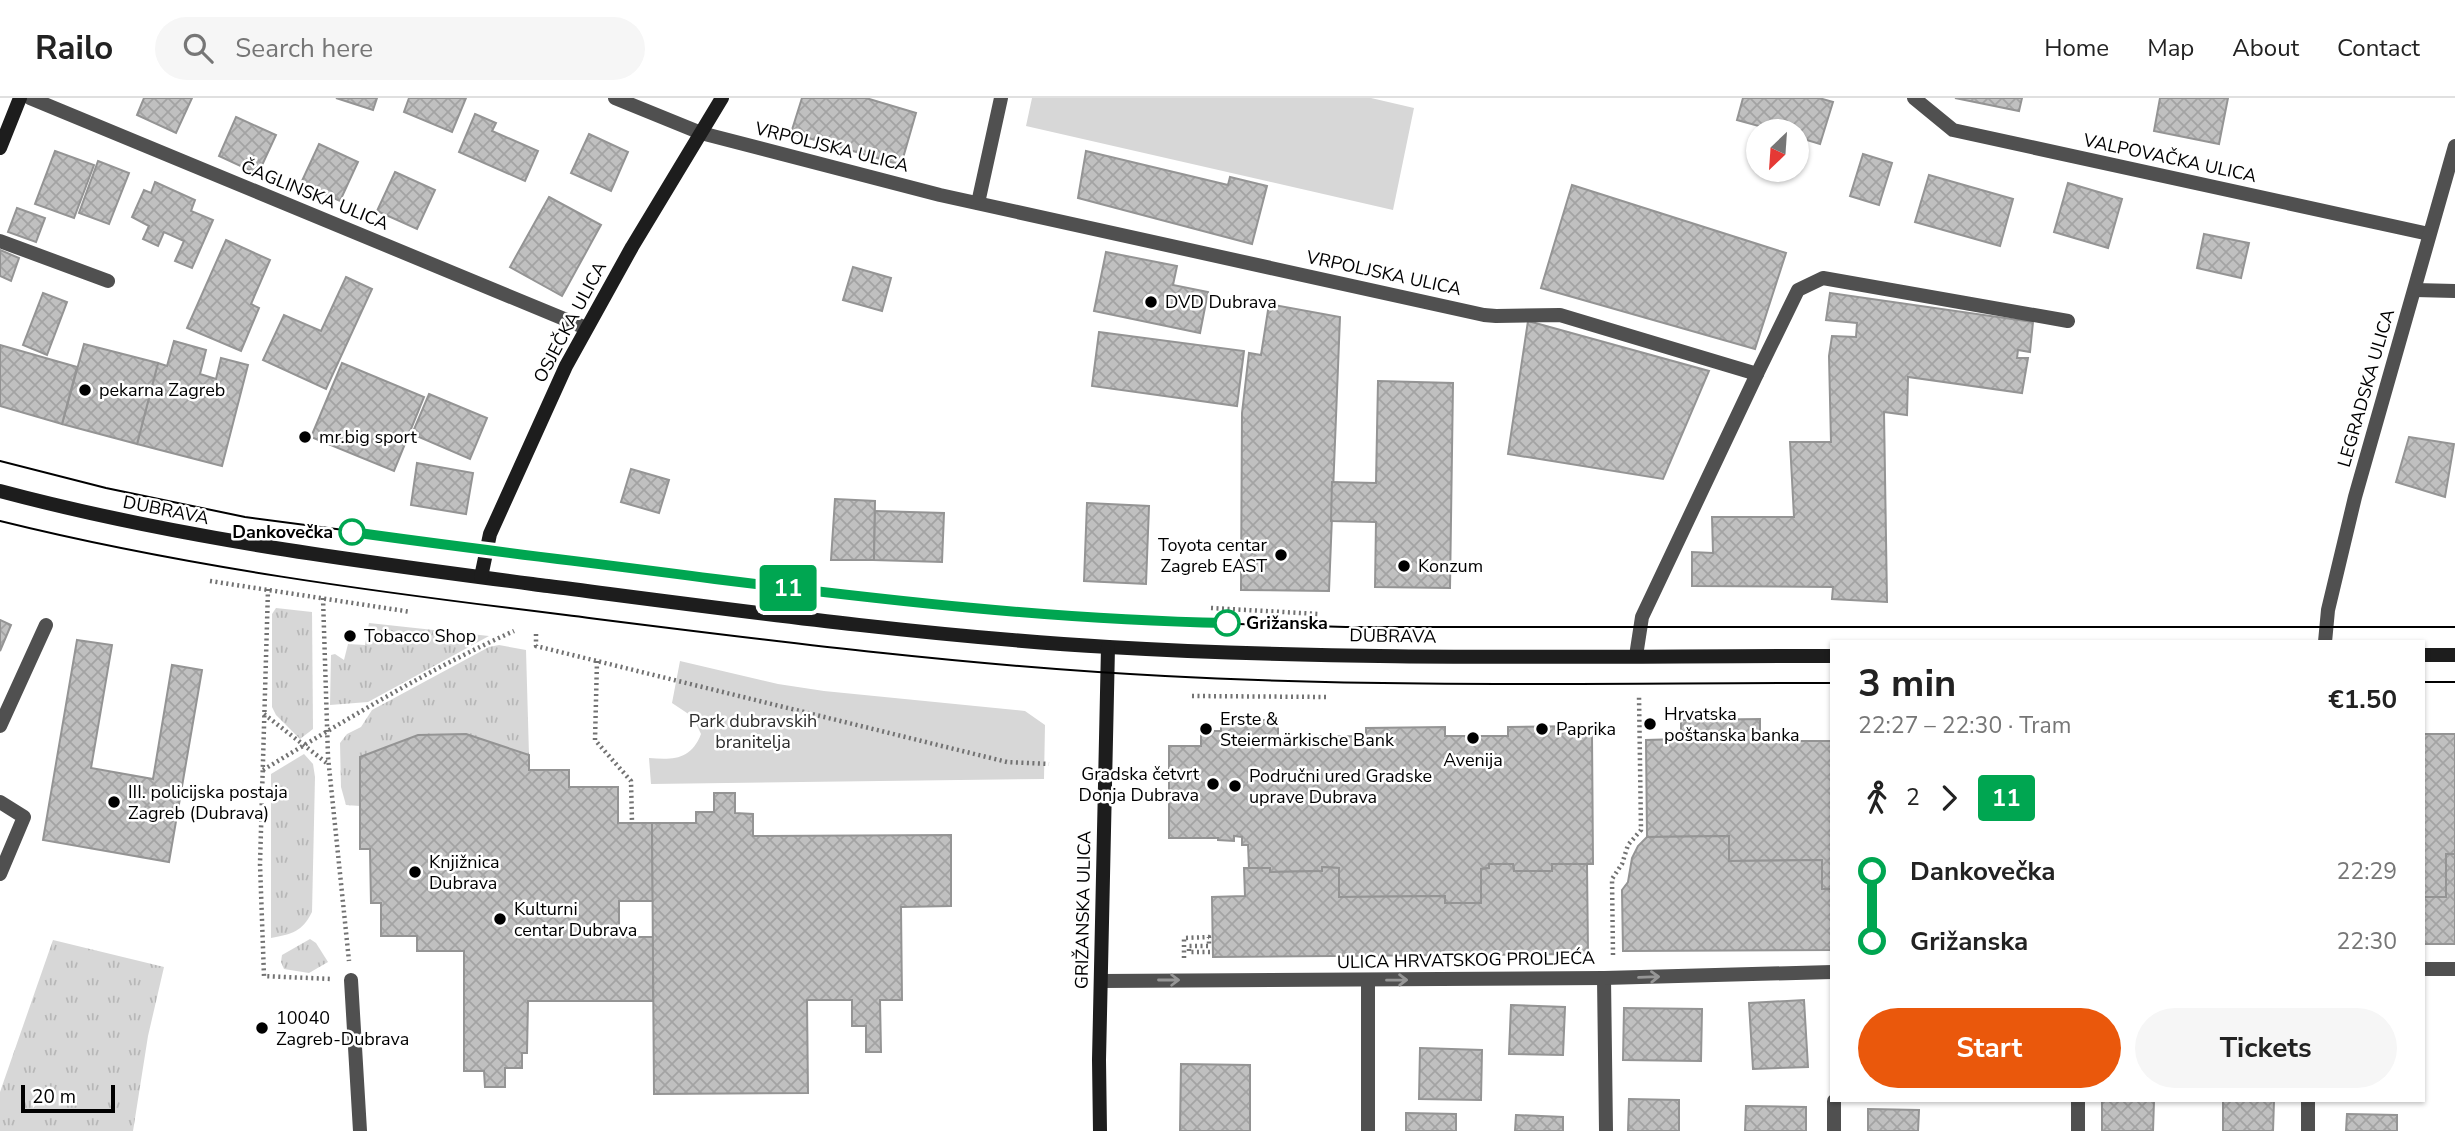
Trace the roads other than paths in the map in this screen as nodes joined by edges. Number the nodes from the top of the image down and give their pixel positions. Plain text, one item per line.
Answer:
1 (20, 98) edge
2 (30, 98) edge
3 (615, 98) edge
4 (722, 98) edge
5 (1001, 98) edge
6 (1913, 98) edge
7 (701, 133) junction
8 (2455, 146) edge
9 (0, 148) edge
10 (978, 203) junction
11 (2430, 234) junction
12 (0, 241) edge
13 (108, 281) dead end
14 (2414, 290) junction
15 (2455, 291) edge
16 (2068, 320) dead end
17 (586, 328) junction
18 (1757, 374) junction
19 (0, 491) edge
20 (481, 577) junction
21 (46, 625) dead end
22 (2325, 640) edge
23 (1108, 647) junction
24 (2455, 654) edge
25 (2425, 655) edge
26 (1636, 656) junction
27 (1830, 656) edge
28 (0, 726) edge
29 (0, 802) edge
30 (0, 874) edge
31 (2425, 969) edge
32 (2455, 969) edge
33 (1830, 972) edge
34 (1604, 978) junction
35 (351, 980) road end
36 (1368, 980) junction
37 (1101, 981) junction
38 (1834, 1102) edge
39 (2078, 1102) edge
40 (2308, 1102) edge
41 (360, 1131) edge
42 (1100, 1131) edge
43 (1367, 1131) edge
44 (1606, 1131) edge
45 (1834, 1131) edge
46 (2078, 1131) edge
47 (2308, 1131) edge

1 - 9 main road
2 - 17 street, ČAGLINSKA ULICA
3 - 7 street, VRPOLJSKA ULICA
4 - 7 main road, OSJEČKA ULICA
5 - 10 street
6 - 11 street, VALPOVAČKA ULICA
7 - 10 street, VRPOLJSKA ULICA
7 - 17 main road, OSJEČKA ULICA
8 - 11 street, LEGRADSKA ULICA
10 - 18 street, VRPOLJSKA ULICA
11 - 14 street, LEGRADSKA ULICA
12 - 13 street
14 - 15 street
14 - 22 street, LEGRADSKA ULICA
16 - 18 street
17 - 20 main road, OSJEČKA ULICA
18 - 26 street
19 - 20 main road, DUBRAVA
20 - 23 main road, DUBRAVA
21 - 28 street
23 - 26 main road, DUBRAVA
23 - 37 main road, GRIŽANSKA ULICA
24 - 25 main road
26 - 27 main road, DUBRAVA
29 - 30 street
31 - 32 street
34 -> 33 street, ULICA HRVATSKOG PROLJEĆA
36 -> 34 street, ULICA HRVATSKOG PROLJEĆA
34 - 44 street
35 - 41 street
37 -> 36 street, ULICA HRVATSKOG PROLJEĆA
36 - 43 street
37 - 42 main road, GRIŽANSKA ULICA
38 - 45 street
39 - 46 street
40 - 47 street

